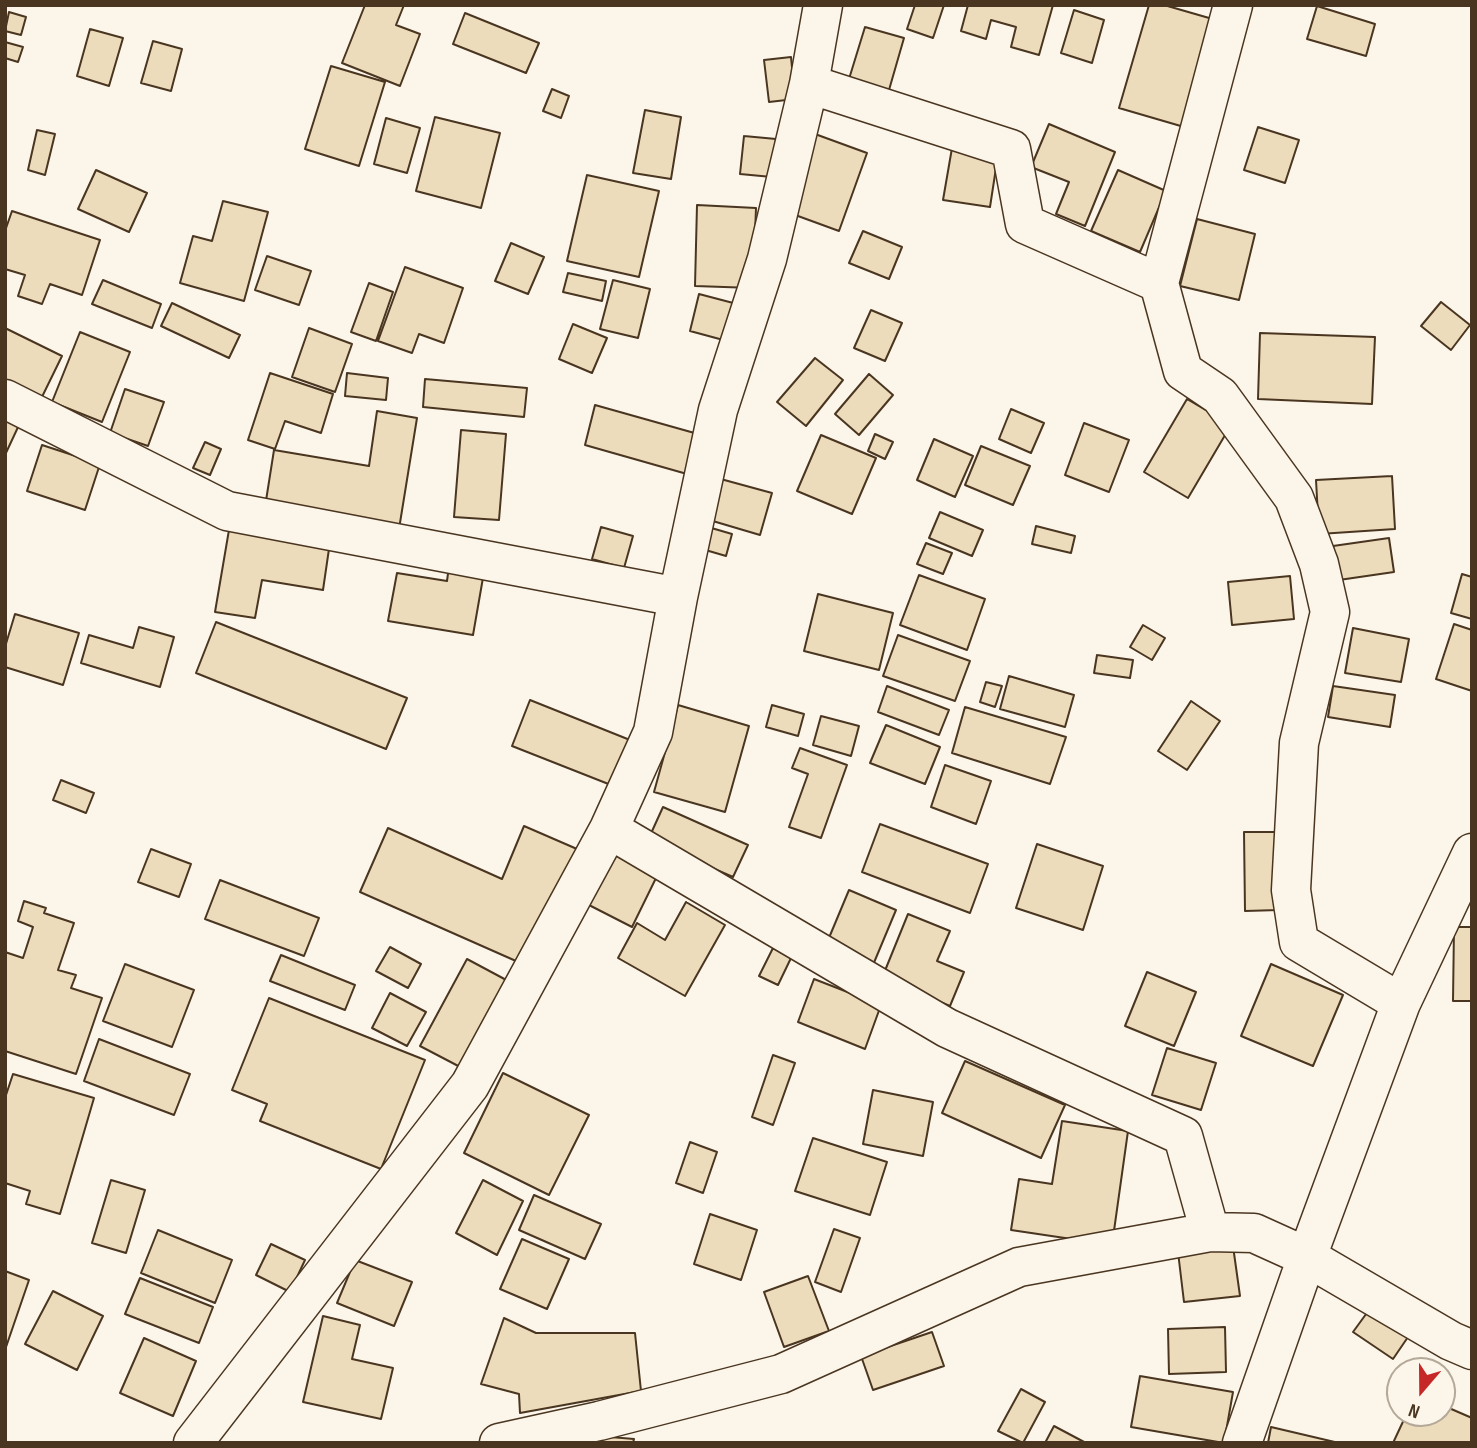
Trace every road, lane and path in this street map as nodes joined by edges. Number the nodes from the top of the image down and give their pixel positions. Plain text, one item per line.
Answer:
1 (823, 5) edge
2 (1233, 5) edge
3 (808, 84) junction
4 (1159, 283) junction
5 (5, 399) edge
6 (678, 597) junction
7 (609, 829) junction
8 (1472, 853) edge
9 (1464, 888) edge
10 (1401, 1003) junction
11 (1210, 1233) junction
12 (1307, 1257) junction
13 (1472, 1350) edge
14 (193, 1443) edge
15 (499, 1443) edge
16 (1242, 1443) edge

1 - 3 street
2 - 4 street
3 - 4 street
3 - 6 street
4 - 10 street
5 - 6 street
6 - 7 street
7 - 11 street
7 - 14 street
8 - 9 street
9 - 10 street
10 - 12 street
11 - 12 street
11 - 15 street
12 - 13 street
12 - 16 street

